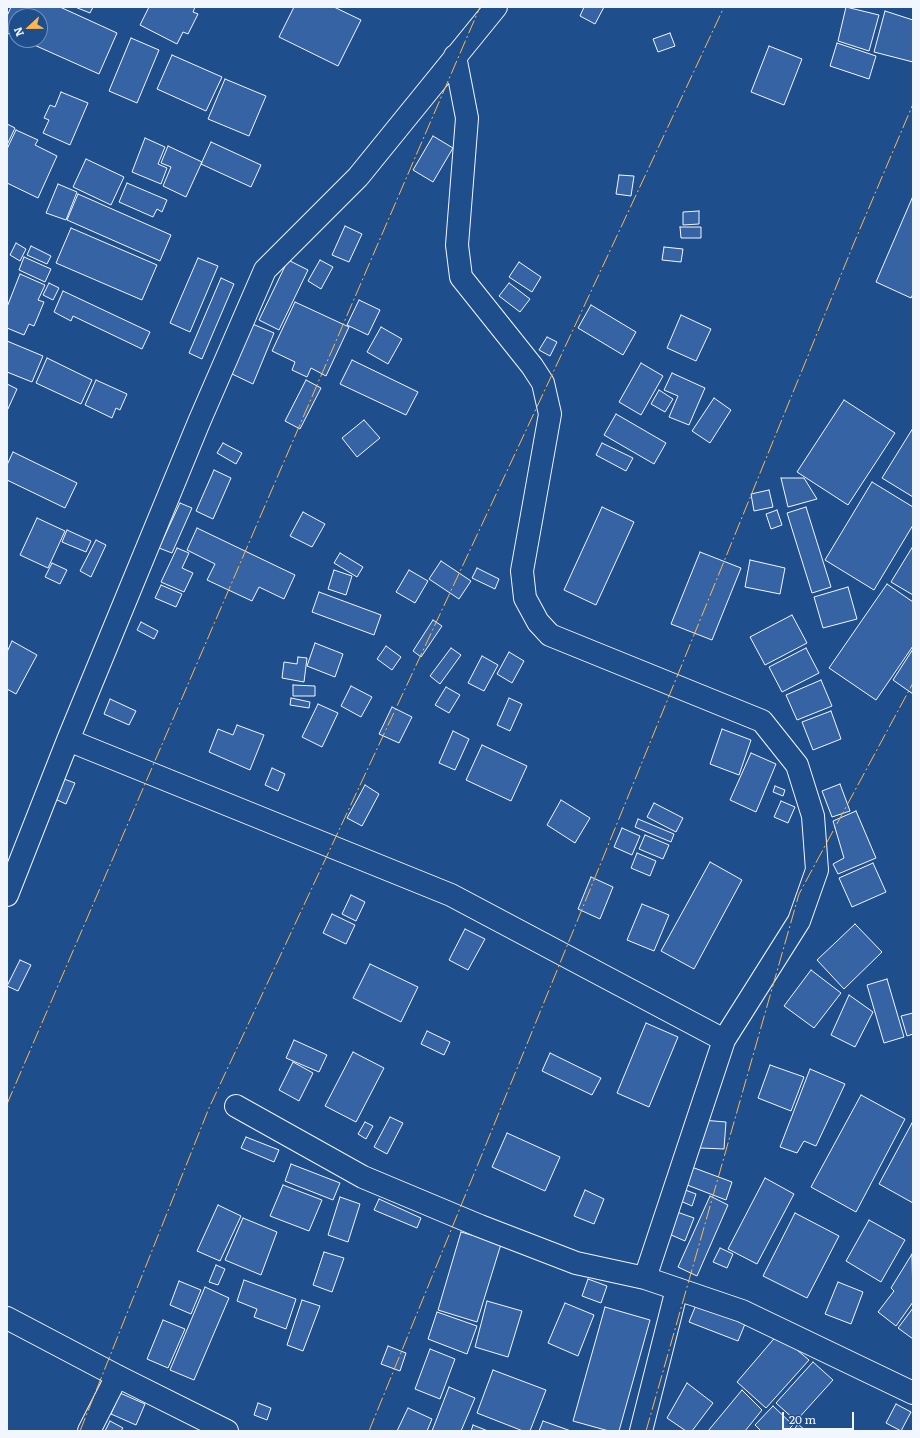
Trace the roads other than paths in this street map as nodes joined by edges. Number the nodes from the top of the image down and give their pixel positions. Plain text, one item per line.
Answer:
1 (496, 7) edge
2 (455, 56) junction
3 (68, 740) junction
4 (7, 895) edge
5 (724, 1040) junction
6 (236, 1106) dead end
7 (645, 1278) junction
8 (677, 1289) junction
9 (7, 1318) edge
10 (117, 1376) junction
11 (913, 1393) edge
12 (89, 1431) edge
13 (227, 1431) edge
14 (641, 1431) edge

1 - 2 street
2 - 3 street
2 - 5 street
3 - 4 street
3 - 5 street
5 - 7 street
6 - 7 street
7 - 8 street
8 - 11 street
8 - 14 street
9 - 10 street
10 - 12 street
10 - 13 street

